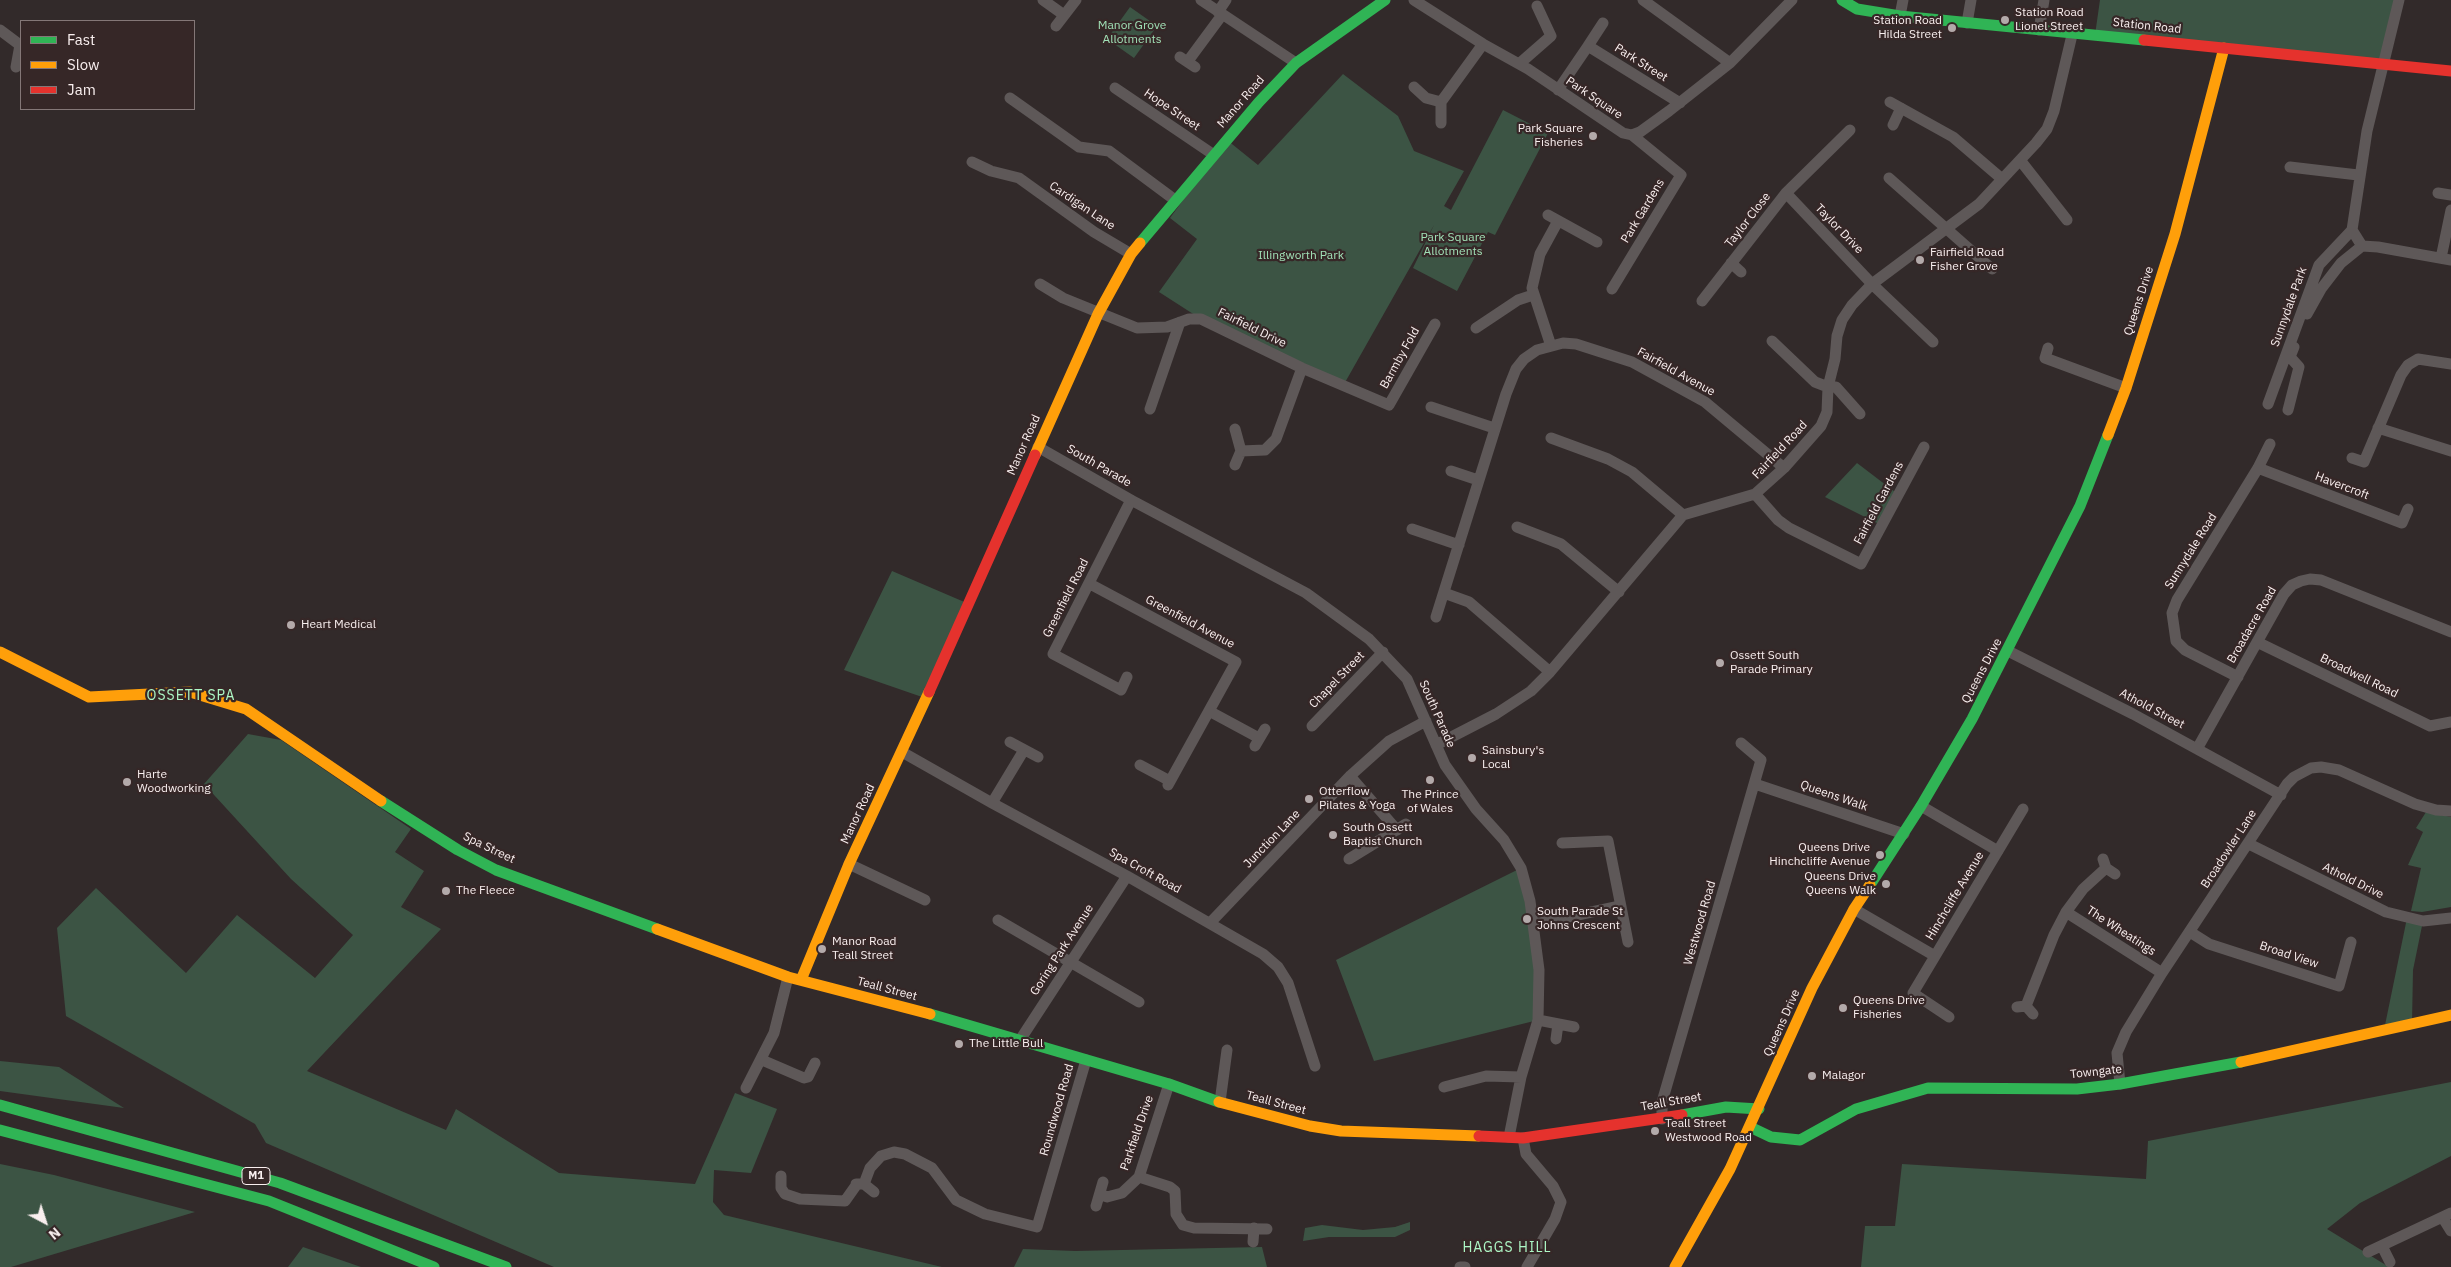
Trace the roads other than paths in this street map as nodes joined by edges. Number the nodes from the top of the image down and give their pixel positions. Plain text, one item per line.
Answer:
1 (1042, 0) edge
2 (1076, 0) edge
3 (1201, 0) edge
4 (1226, 0) edge
5 (1385, 0) edge
6 (1414, 0) edge
7 (1643, 0) edge
8 (1792, 0) edge
9 (1842, 0) edge
10 (1903, 0) edge
11 (1971, 0) edge
12 (2044, 0) edge
13 (2398, 0) edge
14 (1537, 6) dead end
15 (1220, 14) junction
16 (1064, 15) junction
17 (1900, 16) junction
18 (1967, 22) junction
19 (1603, 23) dead end
20 (1056, 26) dead end
21 (0, 30) edge
22 (2040, 30) junction
23 (2072, 34) junction
24 (1483, 44) junction
25 (1588, 46) junction
26 (2224, 48) junction
27 (1188, 62) dead end
28 (1296, 63) junction
29 (1730, 63) junction
30 (2382, 63) junction
31 (1518, 64) junction
32 (16, 67) dead end
33 (2451, 71) edge
34 (1414, 87) dead end
35 (1115, 88) dead end
36 (1558, 90) junction
37 (1010, 98) dead end
38 (1441, 102) junction
39 (1890, 102) dead end
40 (1680, 103) junction
41 (1901, 108) junction
42 (1441, 122) dead end
43 (1893, 125) dead end
44 (1850, 130) dead end
45 (1632, 136) junction
46 (1214, 156) junction
47 (2020, 160) junction
48 (972, 162) dead end
49 (2290, 167) dead end
50 (2358, 175) junction
51 (1889, 178) dead end
52 (2002, 179) junction
53 (1786, 193) junction
54 (2438, 193) dead end
55 (2451, 195) edge
56 (1175, 200) junction
57 (2451, 210) edge
58 (2067, 220) dead end
59 (1948, 227) junction
60 (2352, 230) junction
61 (1597, 242) dead end
62 (2362, 246) junction
63 (1131, 254) junction
64 (2446, 259) edge
65 (1731, 263) junction
66 (1992, 269) dead end
67 (1741, 272) dead end
68 (1040, 284) dead end
69 (1872, 284) junction
70 (1612, 289) dead end
71 (1533, 295) junction
72 (1702, 300) dead end
73 (1098, 314) junction
74 (1180, 322) junction
75 (1435, 324) dead end
76 (1476, 328) dead end
77 (1772, 340) dead end
78 (1933, 342) dead end
79 (1551, 346) junction
80 (2048, 348) dead end
81 (2451, 364) edge
82 (1302, 368) junction
83 (1828, 387) junction
84 (2126, 388) junction
85 (2268, 404) dead end
86 (1389, 405) joint
87 (1431, 407) dead end
88 (2288, 410) dead end
89 (1860, 414) dead end
90 (1158, 419) dead end
91 (1494, 428) junction
92 (2378, 428) junction
93 (1235, 429) dead end
94 (1551, 438) dead end
95 (2270, 444) dead end
96 (1038, 447) junction
97 (1924, 447) dead end
98 (1241, 451) junction
99 (2451, 451) edge
100 (2352, 458) dead end
101 (1235, 465) dead end
102 (1784, 468) junction
103 (2258, 468) junction
104 (1451, 471) dead end
105 (1478, 480) junction
106 (1755, 494) junction
107 (1131, 500) junction
108 (2408, 509) dead end
109 (1682, 515) junction
110 (1517, 526) dead end
111 (1412, 529) dead end
112 (1459, 545) junction
113 (1090, 584) junction
114 (1619, 592) junction
115 (1444, 593) junction
116 (1436, 617) dead end
117 (2451, 632) edge
118 (2257, 642) junction
119 (2008, 651) junction
120 (0, 652) edge
121 (1383, 652) junction
122 (1550, 672) junction
123 (2238, 677) junction
124 (1127, 678) dead end
125 (1209, 711) junction
126 (1426, 721) junction
127 (2451, 722) edge
128 (1312, 726) dead end
129 (1260, 738) dead end
130 (1010, 742) dead end
131 (1741, 743) dead end
132 (1436, 745) junction
133 (2197, 749) junction
134 (1024, 750) junction
135 (902, 752) junction
136 (1038, 757) dead end
137 (1140, 765) dead end
138 (1350, 776) junction
139 (1755, 784) junction
140 (2281, 795) junction
141 (992, 803) junction
142 (1922, 806) junction
143 (2023, 809) dead end
144 (2451, 811) edge
145 (1904, 834) junction
146 (1562, 843) dead end
147 (2249, 844) junction
148 (1998, 850) junction
149 (1349, 859) dead end
150 (849, 864) junction
151 (2108, 867) dead end
152 (1127, 876) junction
153 (925, 900) dead end
154 (1620, 906) junction
155 (1854, 909) junction
156 (2066, 912) junction
157 (2451, 918) edge
158 (998, 920) dead end
159 (1210, 923) junction
160 (1535, 924) junction
161 (2190, 932) junction
162 (1628, 942) dead end
163 (2351, 942) dead end
164 (1935, 956) junction
165 (1071, 962) junction
166 (2162, 973) junction
167 (788, 977) junction
168 (801, 980) junction
169 (1139, 1002) dead end
170 (2025, 1009) dead end
171 (2451, 1015) edge
172 (1949, 1017) dead end
173 (1538, 1020) junction
174 (1558, 1024) junction
175 (1574, 1027) dead end
176 (1556, 1039) dead end
177 (1020, 1040) junction
178 (1230, 1057) dead end
179 (762, 1060) junction
180 (1086, 1060) junction
181 (815, 1063) dead end
182 (1315, 1066) dead end
183 (1521, 1077) junction
184 (1169, 1084) junction
185 (2120, 1084) junction
186 (1444, 1086) dead end
187 (746, 1088) dead end
188 (1220, 1102) junction
189 (0, 1105) edge
190 (1759, 1109) junction
191 (1662, 1118) junction
192 (1750, 1127) junction
193 (0, 1130) edge
194 (1509, 1137) junction
195 (1523, 1138) junction
196 (781, 1176) dead end
197 (1140, 1177) junction
198 (1104, 1182) dead end
199 (857, 1183) junction
200 (874, 1192) dead end
201 (1100, 1194) junction
202 (1096, 1206) dead end
203 (2447, 1216) edge
204 (1254, 1228) junction
205 (1267, 1228) dead end
206 (2451, 1231) edge
207 (1253, 1242) dead end
208 (2382, 1246) junction
209 (2368, 1252) dead end
210 (2390, 1262) dead end
211 (434, 1267) edge
212 (506, 1267) edge
213 (1460, 1267) edge
214 (1465, 1267) edge
215 (1527, 1267) edge
216 (1675, 1267) edge

1 - 16 street
2 - 16 street
3 - 15 street
4 - 15 street
5 - 28 main road, Manor Road
6 - 24 street, Park Square
7 - 29 street
8 - 29 street
9 - 17 main road, Station Road
10 - 17 street
11 - 18 street
12 - 22 street
13 - 30 street
14 - 31 street
15 - 27 street
15 - 28 street
16 - 20 street
17 - 18 main road, Station Road
18 - 22 main road, Station Road
19 - 25 street
21 - 32 street
22 - 23 main road, Station Road
23 - 26 main road, Station Road
23 - 47 street, Fairfield Road
24 - 31 street, Park Square
24 - 38 street
25 - 36 street
25 - 40 street, Park Street
26 - 30 main road, Station Road
26 - 84 main road, Queens Drive
28 - 46 main road, Manor Road
29 - 40 street
30 - 33 main road, Station Road
30 - 50 street
31 - 36 street, Park Square
34 - 38 street
35 - 46 street, Hope Street
36 - 45 street, Park Square
37 - 56 street
38 - 42 street
39 - 41 street
40 - 45 street
41 - 43 street
41 - 52 street
44 - 53 street, Taylor Close
45 - 70 street, Park Gardens
46 - 56 main road, Manor Road
47 - 52 street, Fairfield Road
47 - 58 street
48 - 63 street, Cardigan Lane
49 - 50 street
50 - 60 street
51 - 59 street
52 - 59 street, Fairfield Road
53 - 65 street, Taylor Close
53 - 69 street, Taylor Drive
54 - 55 street
56 - 63 main road, Manor Road
57 - 64 street
59 - 66 street
59 - 69 street, Fairfield Road
60 - 62 street
60 - 85 street, Sunnydale Park
61 - 71 street
62 - 64 street
62 - 88 street, Sunnydale Park
63 - 73 main road, Manor Road
65 - 67 street, Taylor Close
65 - 72 street, Taylor Close
68 - 73 street, Fairfield Drive
69 - 78 street, Taylor Drive
69 - 83 street, Fairfield Road
71 - 76 street
71 - 79 street
73 - 74 street, Fairfield Drive
73 - 96 main road, Manor Road
74 - 82 street, Fairfield Drive
74 - 90 street
75 - 86 street, Barmby Fold
77 - 83 street
79 - 91 street, Fairfield Avenue
79 - 102 street, Fairfield Avenue
80 - 84 street
81 - 92 street
82 - 86 street, Fairfield Drive
82 - 98 street
83 - 89 street
83 - 102 street, Fairfield Road
84 - 119 main road, Queens Drive
87 - 91 street
91 - 105 street, Fairfield Avenue
92 - 99 street
92 - 100 street
93 - 98 street
94 - 109 street
95 - 103 street, Sunnydale Road
96 - 107 street, South Parade
96 - 135 main road, Manor Road
97 - 106 street, Fairfield Gardens
98 - 101 street
102 - 106 street, Fairfield Road
103 - 108 street, Havercroft
103 - 123 street, Sunnydale Road
104 - 105 street
105 - 112 street, Fairfield Avenue
106 - 109 street, Fairfield Road
107 - 113 street, Greenfield Road
107 - 121 street, South Parade
109 - 114 street
110 - 114 street
111 - 112 street
112 - 115 street
113 - 124 street, Greenfield Road
113 - 125 street, Greenfield Avenue
114 - 122 street
115 - 116 street
115 - 122 street
117 - 118 street, Broadacre Road
118 - 123 street, Broadacre Road
118 - 127 street, Broadwell Road
119 - 133 street, Athold Street
119 - 142 main road, Queens Drive
120 - 167 main road, Spa Street
121 - 126 street, South Parade
121 - 128 street, Chapel Street
122 - 132 street
123 - 133 street, Broadacre Road
125 - 129 street
125 - 137 street, Greenfield Avenue
126 - 132 street, South Parade
126 - 138 street, Junction Lane
130 - 134 street
131 - 139 street, Westwood Road
132 - 160 street, South Parade
133 - 140 street, Athold Street
134 - 136 street
134 - 141 street
135 - 141 street, Spa Croft Road
135 - 150 main road, Manor Road
138 - 149 street
138 - 159 street, Junction Lane
139 - 145 street, Queens Walk
139 - 191 street, Westwood Road
140 - 144 street, Broadowler Lane
140 - 147 street, Broadowler Lane
141 - 152 street, Spa Croft Road
142 - 145 main road, Queens Drive
142 - 148 street, Hinchcliffe Avenue
143 - 148 street, Hinchcliffe Avenue
145 - 155 main road, Queens Drive
146 - 154 street
147 - 157 street, Athold Drive
147 - 161 street, Broadowler Lane
148 - 164 street, Hinchcliffe Avenue
150 - 153 street
150 - 168 main road, Manor Road
151 - 156 street, The Wheatings
152 - 159 street, Spa Croft Road
152 - 165 street, Goring Park Avenue
154 - 160 street
154 - 162 street
155 - 164 street, Hinchcliffe Avenue
155 - 190 main road, Queens Drive
156 - 166 street, The Wheatings
156 - 170 street, The Wheatings
158 - 165 street
159 - 182 street, Spa Croft Road
160 - 173 street, South Parade
161 - 163 street, Broad View
161 - 166 street, Broadowler Lane
164 - 172 street, Hinchcliffe Avenue
165 - 169 street
165 - 177 street, Goring Park Avenue
166 - 185 street, Broadowler Lane
167 - 168 main road, Spa Street
167 - 179 street
168 - 177 main road, Teall Street
171 - 185 main road, Towngate
173 - 174 street
173 - 183 street, South Parade
174 - 175 street
174 - 176 street
177 - 180 main road, Teall Street
178 - 188 street
179 - 181 street
179 - 187 street
180 - 184 main road, Teall Street
180 - 199 street, Roundwood Road
183 - 186 street
183 - 194 street, South Parade
184 - 188 main road, Teall Street
184 - 197 street, Parkfield Drive
185 - 192 main road, Towngate
188 - 194 main road, Teall Street
189 - 212 main road, M1
190 - 191 main road, Teall Street
190 - 192 main road, Queens Drive
191 - 195 main road, Teall Street
192 - 216 main road, Queens Drive
193 - 211 main road, M1
194 - 195 main road, Teall Street
195 - 215 street
196 - 199 street
197 - 201 street, Parkfield Drive
197 - 204 street
198 - 201 street
199 - 200 street
201 - 202 street
203 - 206 street
203 - 208 street
204 - 205 street
204 - 207 street
208 - 209 street
208 - 210 street
213 - 214 street

